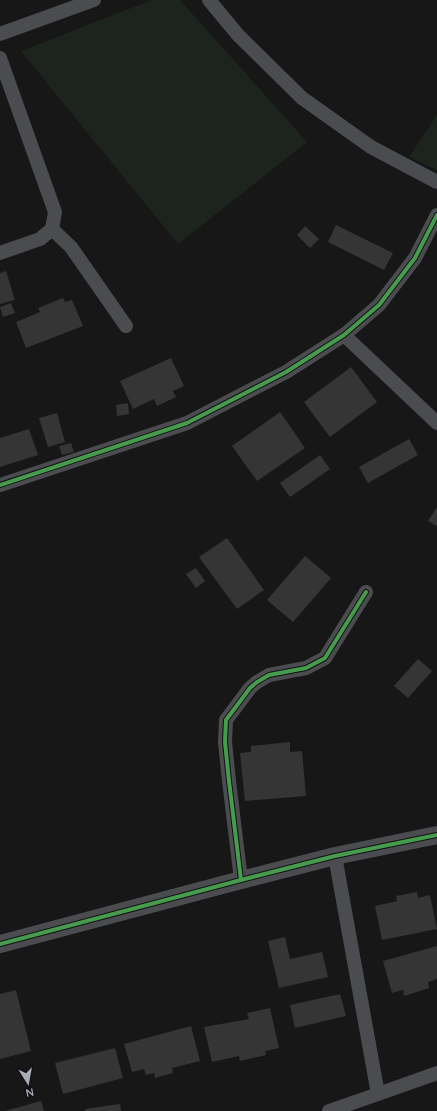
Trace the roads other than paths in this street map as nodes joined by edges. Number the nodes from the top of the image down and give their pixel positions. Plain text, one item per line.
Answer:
1 (94, 0) edge
2 (209, 0) edge
3 (0, 34) edge
4 (0, 58) edge
5 (437, 182) edge
6 (437, 215) edge
7 (52, 229) junction
8 (0, 253) edge
9 (126, 326) dead end
10 (344, 335) junction
11 (437, 423) edge
12 (0, 485) edge
13 (366, 592) dead end
14 (437, 835) edge
15 (335, 856) junction
16 (241, 880) junction
17 (0, 944) edge
18 (437, 1073) edge
19 (378, 1094) junction
20 (329, 1111) edge

1 - 3 street
2 - 5 street
4 - 7 street
6 - 10 street
7 - 8 street
7 - 9 street
10 - 11 street
10 - 12 street
13 - 16 street
14 - 15 street
15 - 16 street
15 - 19 street
16 - 17 street
18 - 19 street
19 - 20 street

